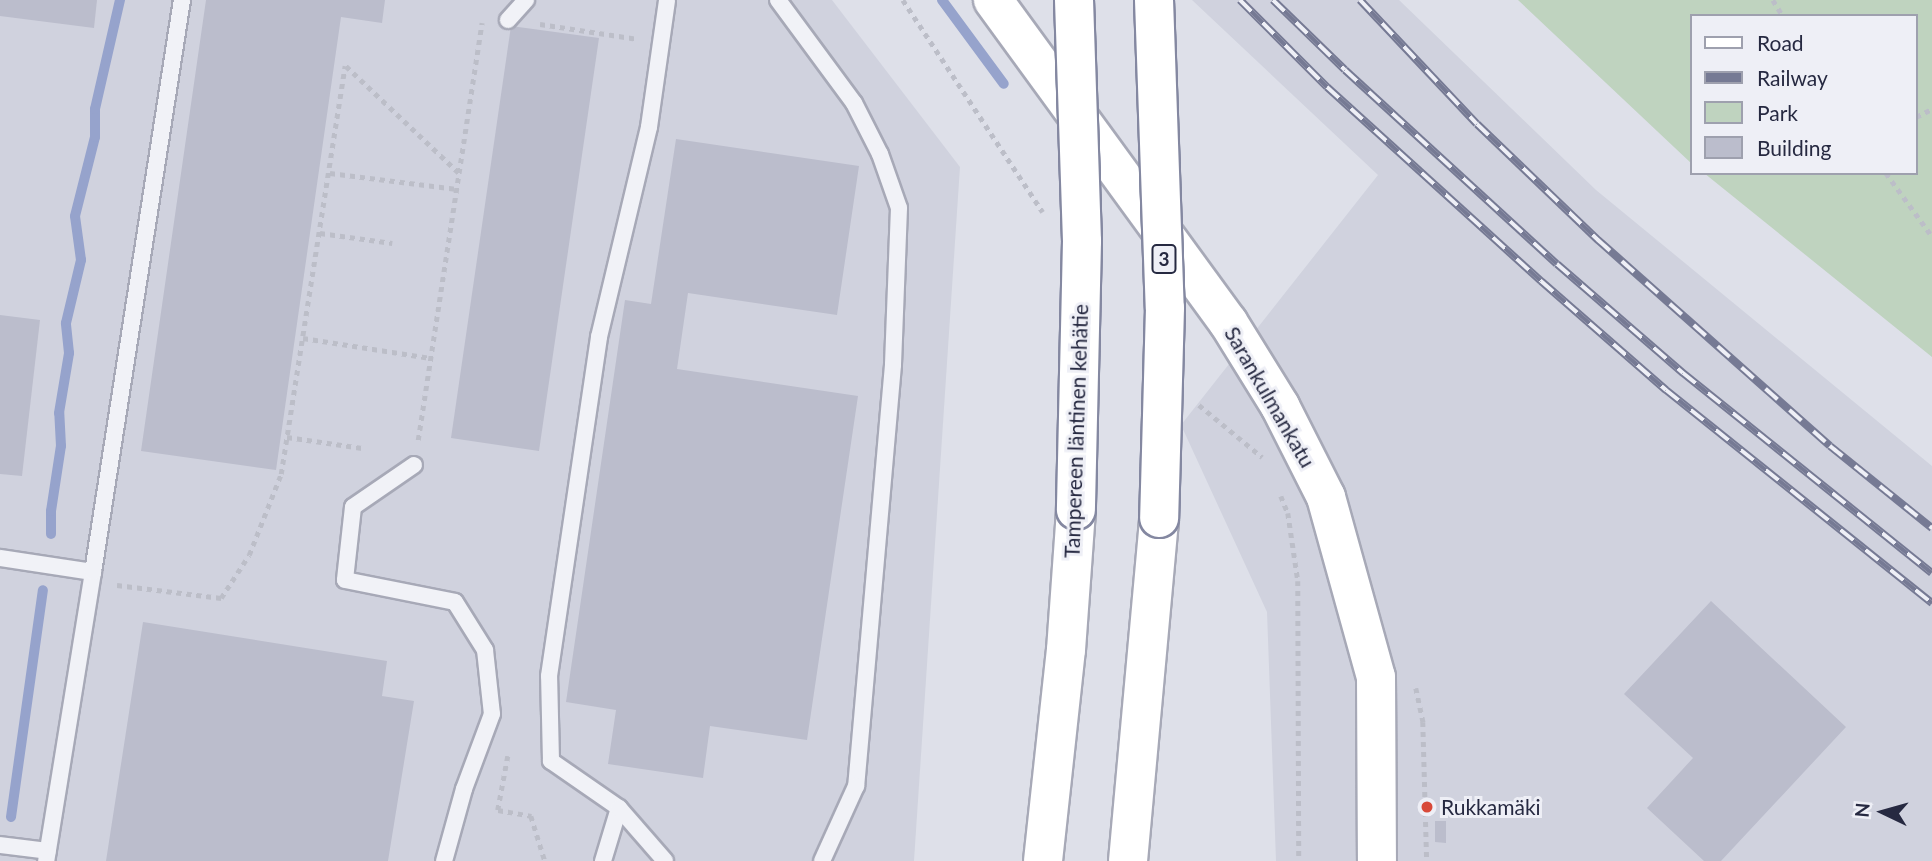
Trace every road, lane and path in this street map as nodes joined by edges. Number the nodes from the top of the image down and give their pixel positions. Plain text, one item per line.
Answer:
1 (182, 0) edge
2 (526, 0) edge
3 (667, 0) edge
4 (778, 0) edge
5 (993, 0) edge
6 (1074, 0) edge
7 (1154, 0) edge
8 (508, 20) junction
9 (661, 42) junction
10 (330, 173) junction
11 (459, 173) junction
12 (1887, 175) edge
13 (457, 189) junction
14 (320, 233) junction
15 (1932, 236) edge
16 (392, 243) dead end
17 (303, 338) junction
18 (430, 358) junction
19 (288, 437) junction
20 (362, 448) dead end
21 (414, 465) joint
22 (0, 558) edge
23 (92, 577) junction
24 (508, 756) dead end
25 (619, 808) junction
26 (0, 845) edge
27 (47, 856) edge
28 (444, 861) edge
29 (545, 861) edge
30 (603, 861) edge
31 (665, 861) edge
32 (822, 861) edge
33 (1043, 861) edge
34 (1128, 861) edge
35 (1377, 861) edge

1 - 23 lane
2 - 8 lane
3 - 9 lane
4 - 32 lane
5 - 35 main road, Sarankulmankatu
6 - 33 main road, Tampereen läntinen kehätie, bridge
7 - 34 main road, 3, bridge
8 - 9 path
8 - 11 path
9 - 25 lane
10 - 11 path
10 - 13 path
10 - 14 path
11 - 13 path
12 - 15 path
13 - 18 path
14 - 16 path
14 - 17 path
17 - 18 path
17 - 19 path
18 - 21 path
19 - 20 path
19 - 23 path
21 - 28 lane
22 - 23 lane
23 - 27 lane
24 - 29 path
25 - 30 lane
25 - 31 lane
26 - 27 lane

